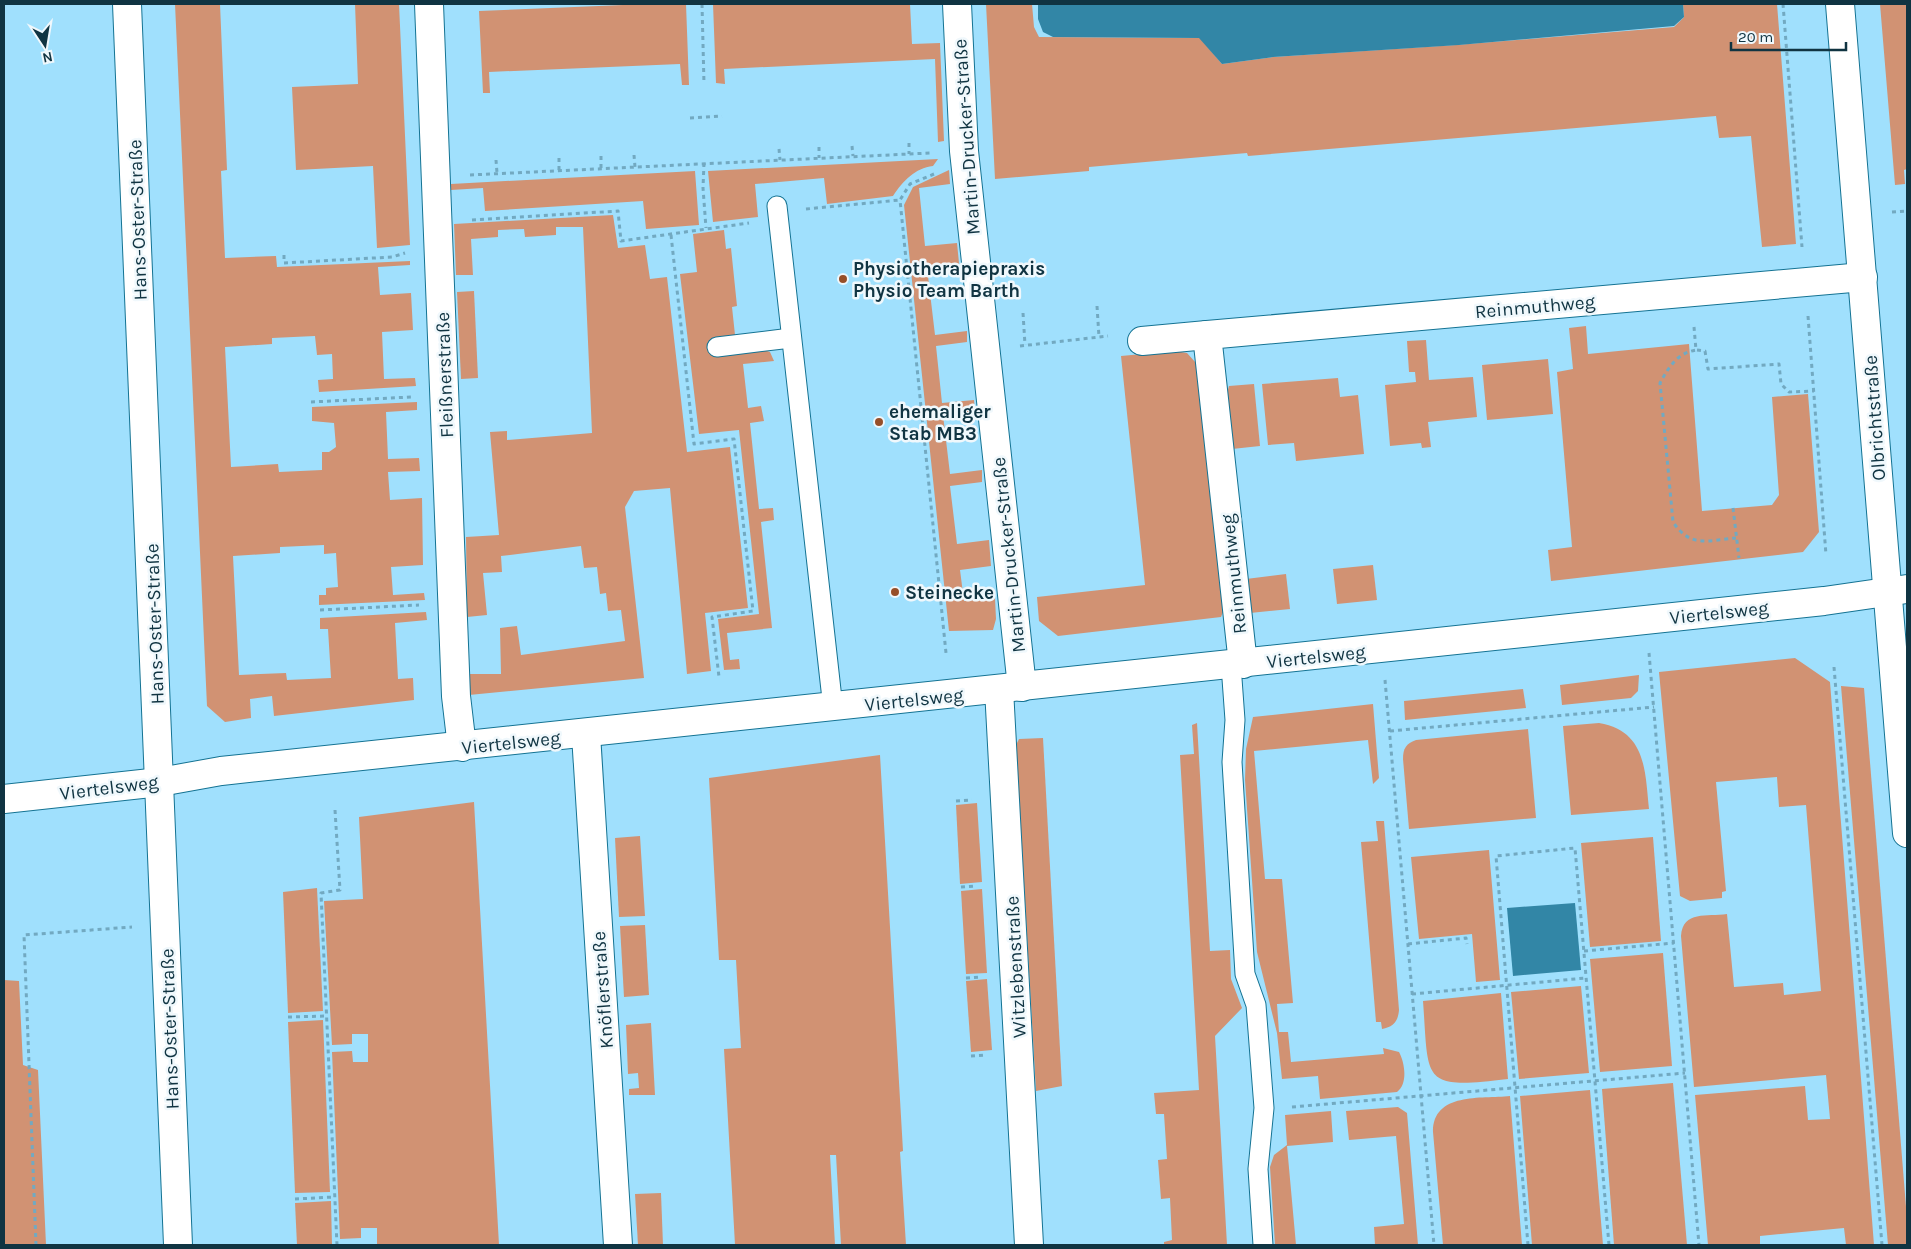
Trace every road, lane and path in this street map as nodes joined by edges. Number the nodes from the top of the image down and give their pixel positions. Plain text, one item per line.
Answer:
1 (127, 4) edge
2 (429, 4) edge
3 (702, 4) edge
4 (957, 4) edge
5 (1840, 4) edge
6 (704, 84) dead end
7 (722, 116) dead end
8 (690, 118) dead end
9 (909, 143) dead end
10 (852, 146) dead end
11 (819, 147) dead end
12 (779, 149) dead end
13 (964, 151) junction
14 (909, 154) junction
15 (634, 155) dead end
16 (600, 156) dead end
17 (853, 156) junction
18 (559, 158) dead end
19 (819, 158) junction
20 (496, 160) dead end
21 (780, 160) junction
22 (704, 163) junction
23 (635, 167) junction
24 (601, 168) junction
25 (559, 171) junction
26 (497, 173) junction
27 (437, 176) junction
28 (900, 200) junction
29 (1907, 211) edge
30 (1892, 212) dead end
31 (777, 213) junction
32 (438, 222) junction
33 (706, 228) junction
34 (671, 234) junction
35 (408, 252) dead end
36 (284, 255) dead end
37 (1863, 276) junction
38 (1692, 291) junction
39 (1097, 306) dead end
40 (1023, 313) dead end
41 (1207, 335) junction
42 (1099, 337) junction
43 (791, 338) junction
44 (1142, 341) joint
45 (1025, 345) junction
46 (717, 347) dead end
47 (985, 350) junction
48 (1696, 350) junction
49 (1814, 391) dead end
50 (412, 397) dead end
51 (311, 402) dead end
52 (1733, 508) dead end
53 (1736, 538) junction
54 (1738, 558) dead end
55 (1897, 591) edge
56 (421, 604) dead end
57 (320, 610) dead end
58 (1646, 620) junction
59 (1381, 649) junction
60 (946, 653) dead end
61 (1237, 665) junction
62 (1834, 667) dead end
63 (719, 677) dead end
64 (1011, 688) junction
65 (1654, 707) junction
66 (833, 708) junction
67 (1390, 731) junction
68 (586, 734) junction
69 (462, 746) junction
70 (160, 782) junction
71 (4, 799) edge
72 (334, 810) dead end
73 (1907, 833) edge
74 (138, 927) dead end
75 (1674, 943) junction
76 (1408, 944) junction
77 (1467, 944) dead end
78 (1584, 951) junction
79 (1586, 978) junction
80 (1507, 985) junction
81 (1412, 994) junction
82 (326, 1016) junction
83 (288, 1017) dead end
84 (1685, 1073) junction
85 (1595, 1081) junction
86 (1515, 1087) junction
87 (1421, 1096) junction
88 (1264, 1108) junction
89 (334, 1197) junction
90 (295, 1198) dead end
91 (36, 1245) edge
92 (178, 1245) edge
93 (336, 1245) edge
94 (618, 1245) edge
95 (1029, 1245) edge
96 (1263, 1245) edge
97 (1434, 1245) edge
98 (1528, 1245) edge
99 (1610, 1245) edge
100 (1700, 1245) edge
101 (1882, 1245) edge

1 - 70 street, Hans-Oster-Straße
2 - 27 street, Fleißnerstraße
3 - 6 path
4 - 13 street, Martin-Drucker-Straße
5 - 37 street, Olbrichtstraße
7 - 8 path
9 - 14 path
10 - 17 path
11 - 19 path
12 - 21 path
13 - 14 path
13 - 28 path
13 - 47 street, Martin-Drucker-Straße
14 - 17 path
15 - 23 path
16 - 24 path
17 - 19 path
18 - 25 path
19 - 21 path
20 - 26 path
21 - 22 path
22 - 23 path
22 - 33 path
23 - 24 path
24 - 25 path
25 - 26 path
26 - 27 path
27 - 32 street, Fleißnerstraße
28 - 31 path
28 - 60 path
29 - 30 path
31 - 33 path
31 - 43 lane
32 - 34 path
32 - 69 street, Fleißnerstraße
33 - 34 path
34 - 63 path
35 - 36 path
37 - 38 street, Reinmuthweg
37 - 55 street, Olbrichtstraße
38 - 41 street, Reinmuthweg
38 - 48 path
39 - 42 path
40 - 45 path
41 - 44 street, Reinmuthweg
41 - 61 street, Reinmuthweg
42 - 44 path
42 - 45 path
43 - 46 lane
43 - 66 lane
45 - 47 path
47 - 64 street, Martin-Drucker-Straße
48 - 49 path
48 - 53 path
50 - 51 path
52 - 53 path
53 - 54 path
55 - 58 street, Viertelsweg
55 - 73 street, Olbrichtstraße
56 - 57 path
58 - 59 street, Viertelsweg
58 - 65 path
59 - 61 street, Viertelsweg
59 - 67 path
61 - 64 street, Viertelsweg
61 - 88 lane
62 - 101 path
64 - 66 street, Viertelsweg
64 - 95 street, Witzlebenstraße
65 - 67 path
65 - 75 path
66 - 68 street, Viertelsweg
67 - 76 path
68 - 69 street, Viertelsweg
68 - 94 street, Knöflerstraße
69 - 70 street, Viertelsweg
70 - 71 street, Viertelsweg
70 - 92 street, Hans-Oster-Straße
72 - 82 path
74 - 91 path
75 - 78 path
75 - 84 path
76 - 77 path
76 - 81 path
78 - 79 path
78 - 80 path
79 - 80 path
79 - 85 path
80 - 81 path
80 - 86 path
81 - 87 path
82 - 83 path
82 - 89 path
84 - 85 path
84 - 100 path
85 - 86 path
85 - 99 path
86 - 87 path
86 - 98 path
87 - 88 path
87 - 97 path
88 - 96 lane
89 - 90 path
89 - 93 path

